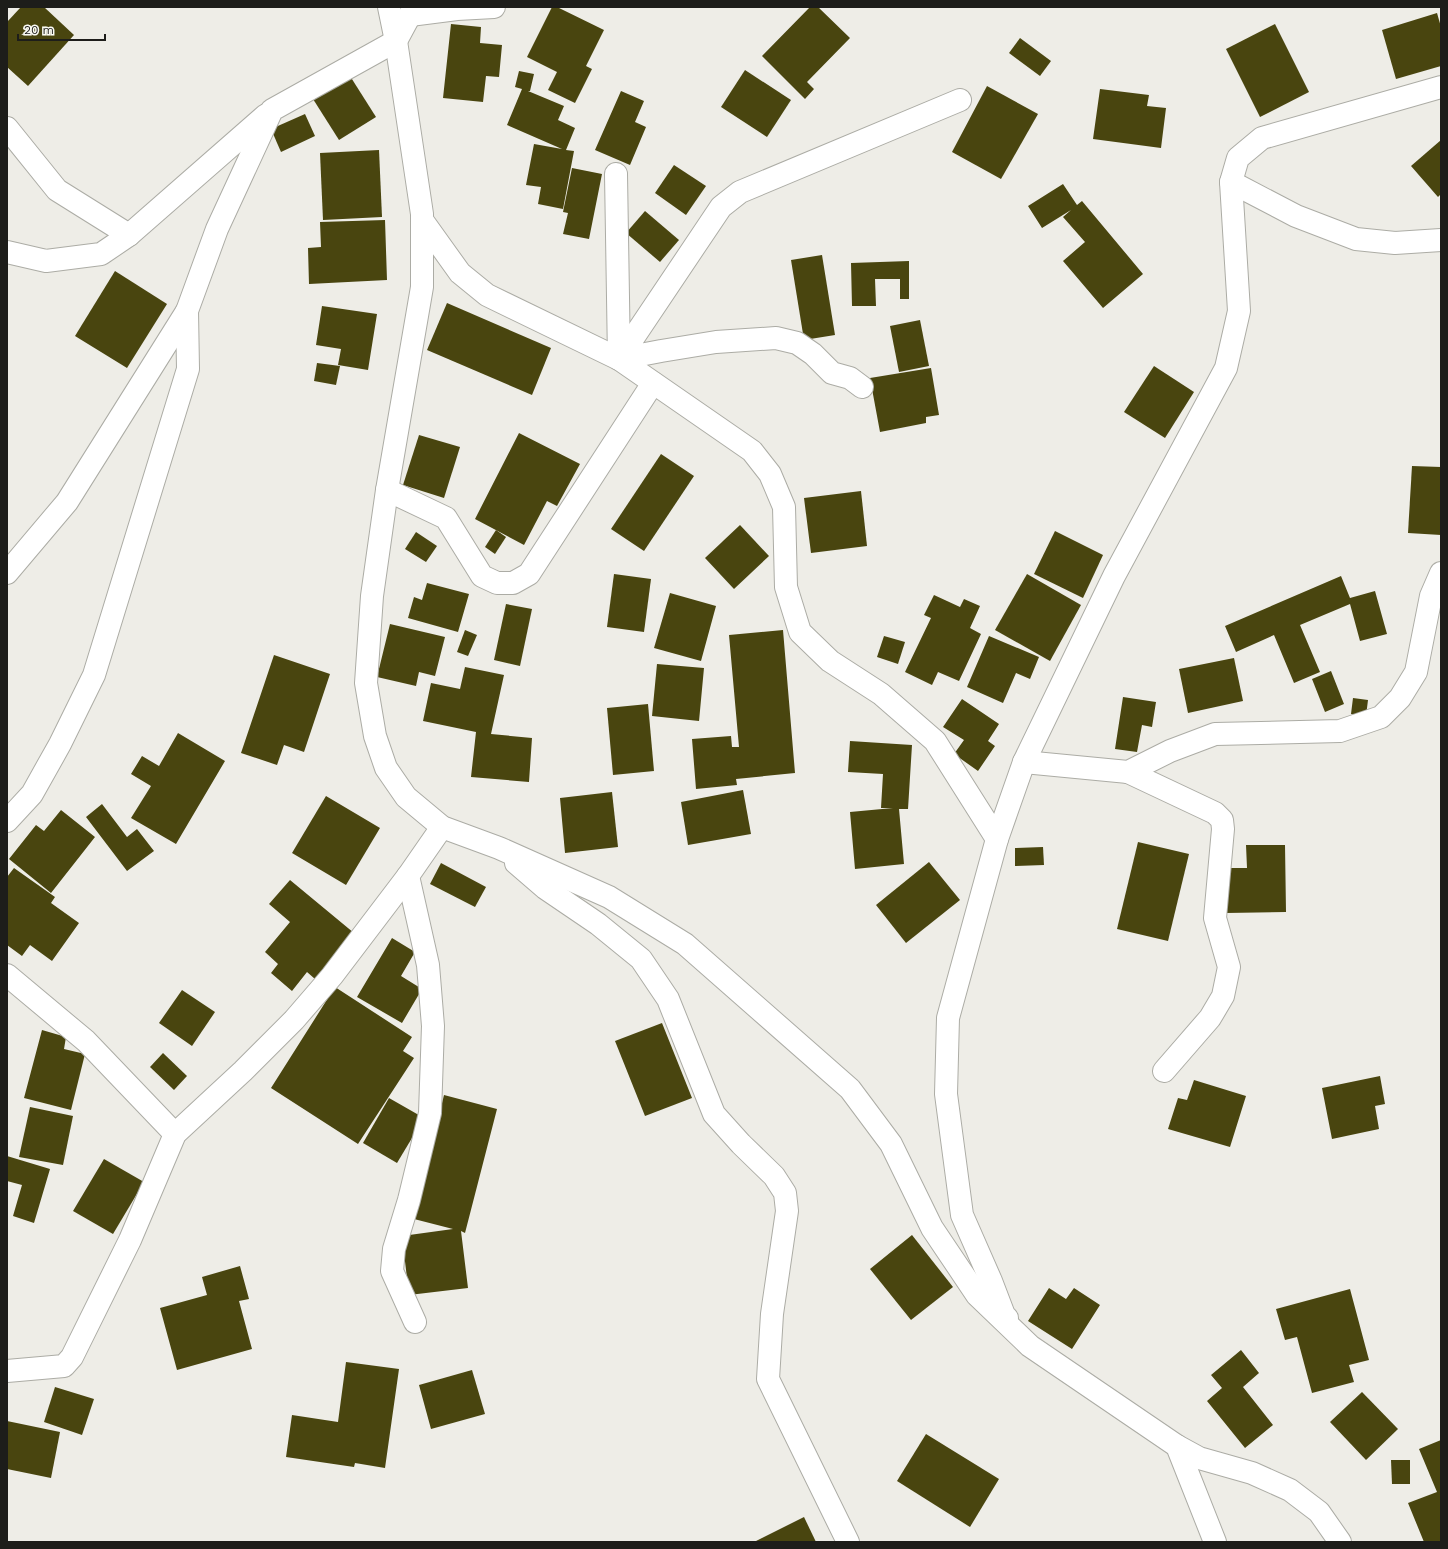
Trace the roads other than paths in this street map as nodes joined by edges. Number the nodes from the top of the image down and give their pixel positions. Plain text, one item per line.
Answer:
1 (389, 7) edge
2 (494, 7) edge
3 (458, 8) edge
4 (416, 11) edge
5 (396, 41) junction
6 (1441, 87) edge
7 (960, 100) dead end
8 (272, 110) junction
9 (7, 128) edge
10 (616, 174) dead end
11 (1232, 182) junction
12 (422, 220) junction
13 (129, 235) junction
14 (1441, 240) edge
15 (7, 252) edge
16 (187, 311) junction
17 (619, 359) junction
18 (653, 383) junction
19 (862, 387) dead end
20 (387, 490) junction
21 (7, 573) edge
22 (1441, 573) edge
23 (1024, 762) junction
24 (1128, 772) junction
25 (7, 821) edge
26 (442, 827) junction
27 (998, 839) junction
28 (499, 848) junction
29 (408, 876) junction
30 (7, 976) edge
31 (1164, 1071) dead end
32 (175, 1134) junction
33 (415, 1322) dead end
34 (1030, 1346) junction
35 (7, 1371) edge
36 (1178, 1446) junction
37 (848, 1542) edge
38 (1215, 1542) edge
39 (1340, 1542) edge

1 - 5 street
2 - 3 street
3 - 4 street
4 - 5 street
5 - 8 street
5 - 12 street
6 - 11 street
7 - 17 street
8 - 13 street
8 - 16 street
9 - 13 street
10 - 17 street
11 - 14 street
11 - 23 street
12 - 17 street
12 - 20 street
13 - 15 street
16 - 21 street
16 - 25 street
17 - 18 street
17 - 19 street
18 - 20 street
18 - 27 street
20 - 26 street
22 - 24 street
23 - 24 street
23 - 27 street
24 - 31 street
26 - 28 street
26 - 29 street
27 - 34 street
28 - 34 street
28 - 37 street
29 - 32 street
29 - 33 street
30 - 32 street
32 - 35 street
34 - 36 street
36 - 38 street
36 - 39 street

